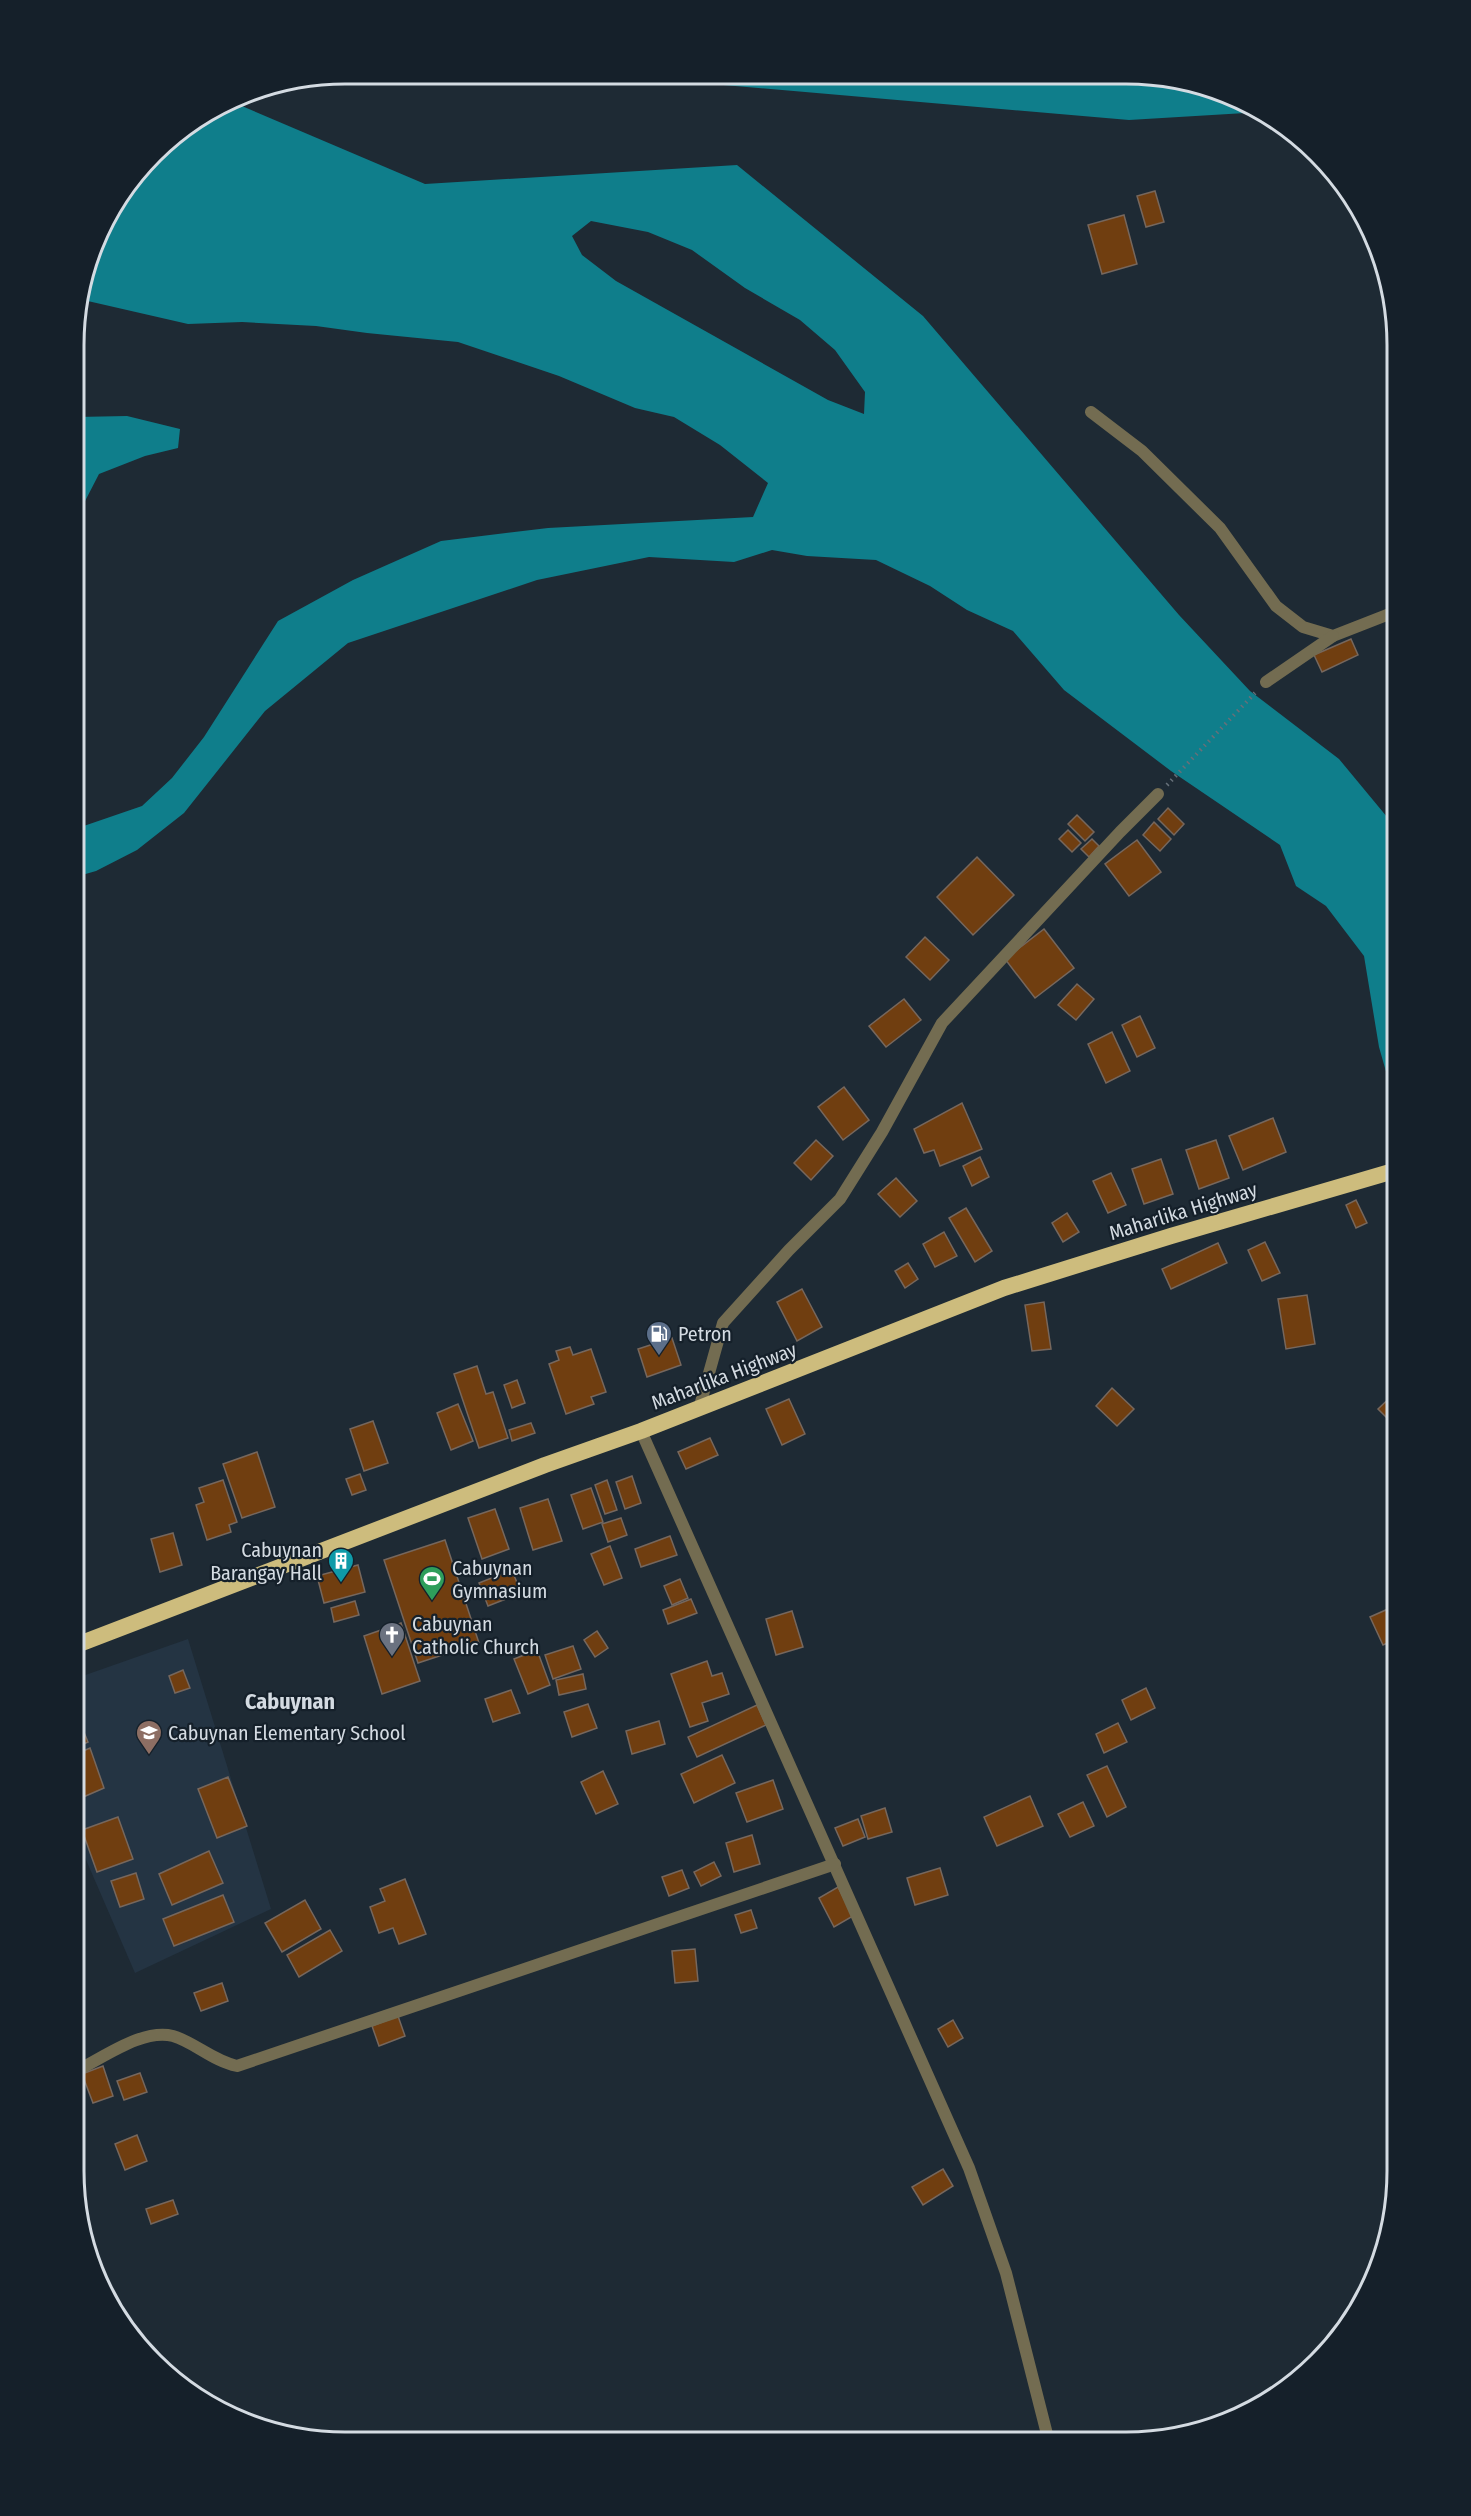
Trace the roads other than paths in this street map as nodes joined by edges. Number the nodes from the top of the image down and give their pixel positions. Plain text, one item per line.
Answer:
1 (1091, 412) dead end
2 (1387, 614) edge
3 (1333, 636) junction
4 (1266, 682) road end
5 (1158, 794) road end
6 (1387, 1173) edge
7 (699, 1409) junction
8 (641, 1431) junction
9 (84, 1642) edge
10 (835, 1864) junction
11 (84, 2067) edge
12 (1046, 2432) edge

1 - 3 street
2 - 3 street
3 - 4 street
5 - 7 street
6 - 7 highway, Maharlika Highway
7 - 8 highway, Maharlika Highway
8 - 9 highway, Maharlika Highway
8 - 10 street
10 - 11 street
10 - 12 street

